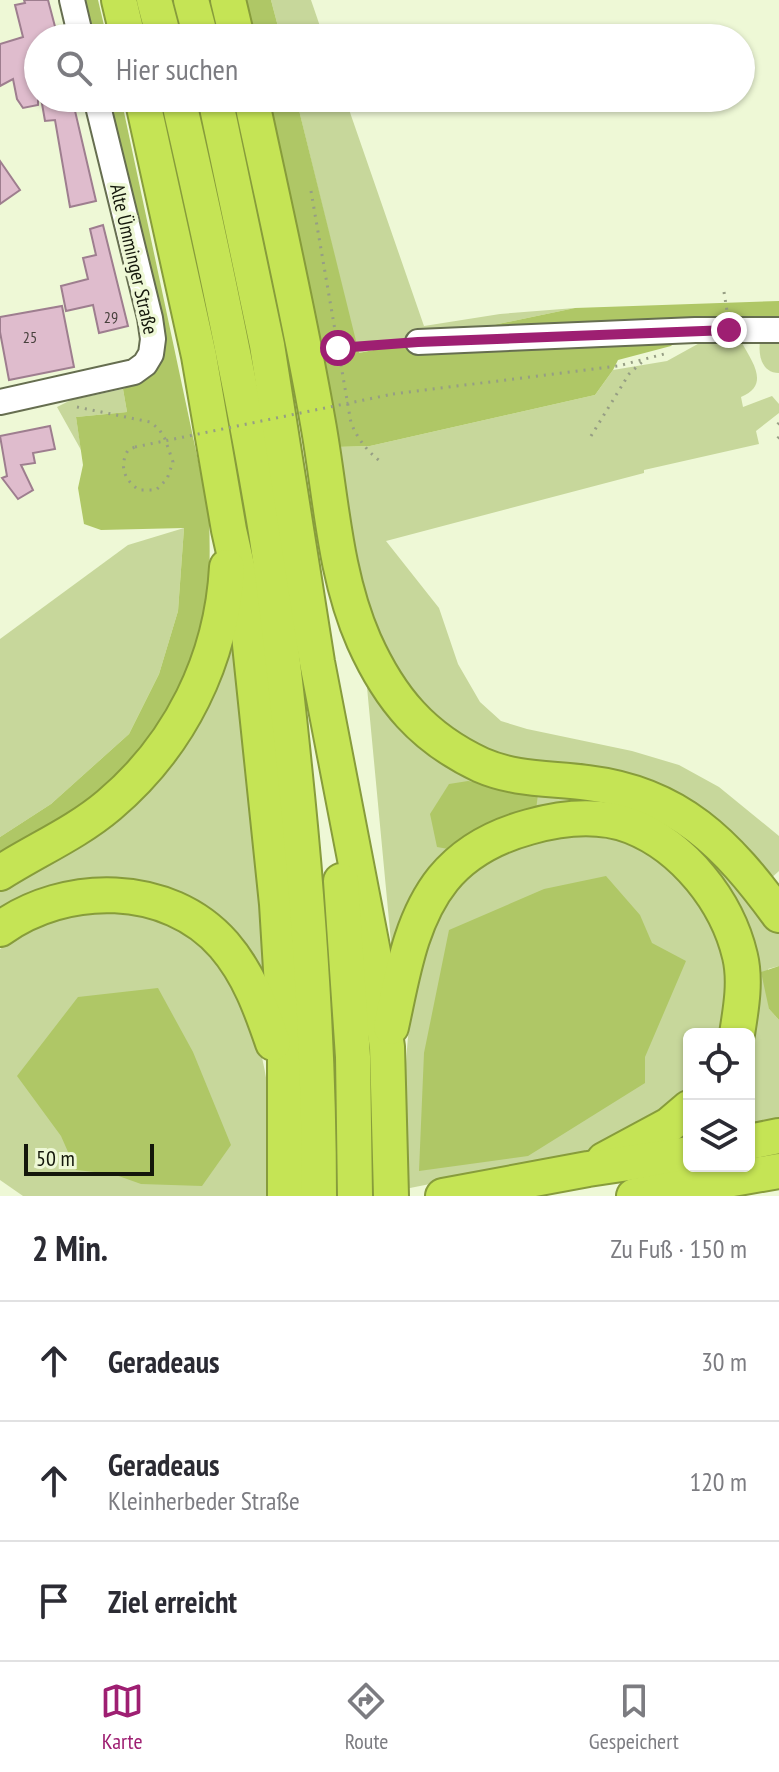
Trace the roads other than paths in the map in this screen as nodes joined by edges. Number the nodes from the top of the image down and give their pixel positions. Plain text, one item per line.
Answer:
1 (72, 0) edge
2 (119, 0) edge
3 (154, 0) edge
4 (191, 0) edge
5 (228, 0) edge
6 (78, 24) edge
7 (125, 24) edge
8 (160, 24) edge
9 (197, 24) edge
10 (234, 24) edge
11 (99, 112) edge
12 (145, 112) edge
13 (181, 112) edge
14 (218, 112) edge
15 (254, 112) edge
16 (779, 330) edge
17 (418, 342) road end
18 (0, 402) edge
19 (229, 530) junction
20 (317, 662) junction
21 (0, 873) edge
22 (779, 915) edge
23 (0, 929) edge
24 (738, 1028) edge
25 (387, 1047) junction
26 (283, 1112) junction
27 (683, 1113) edge
28 (779, 1136) edge
29 (755, 1141) edge
30 (683, 1155) edge
31 (588, 1169) junction
32 (779, 1171) edge
33 (355, 1181) edge
34 (319, 1184) edge
35 (285, 1188) edge
36 (391, 1196) edge
37 (443, 1196) edge
38 (634, 1196) edge

1 - 6 street
2 - 7 highway
3 - 8 highway
4 - 9 highway
5 - 10 highway
11 - 18 street, Alte Ümminger Straße
12 - 19 highway
13 - 34 highway
14 - 20 highway
15 - 22 highway
16 - 17 street
19 - 21 highway
19 - 26 highway
20 - 25 highway
20 - 33 highway
23 - 26 highway
24 - 25 highway
25 - 36 highway
26 - 35 highway
27 - 31 highway
28 - 29 highway
30 - 31 highway
31 - 37 highway
32 - 38 highway

